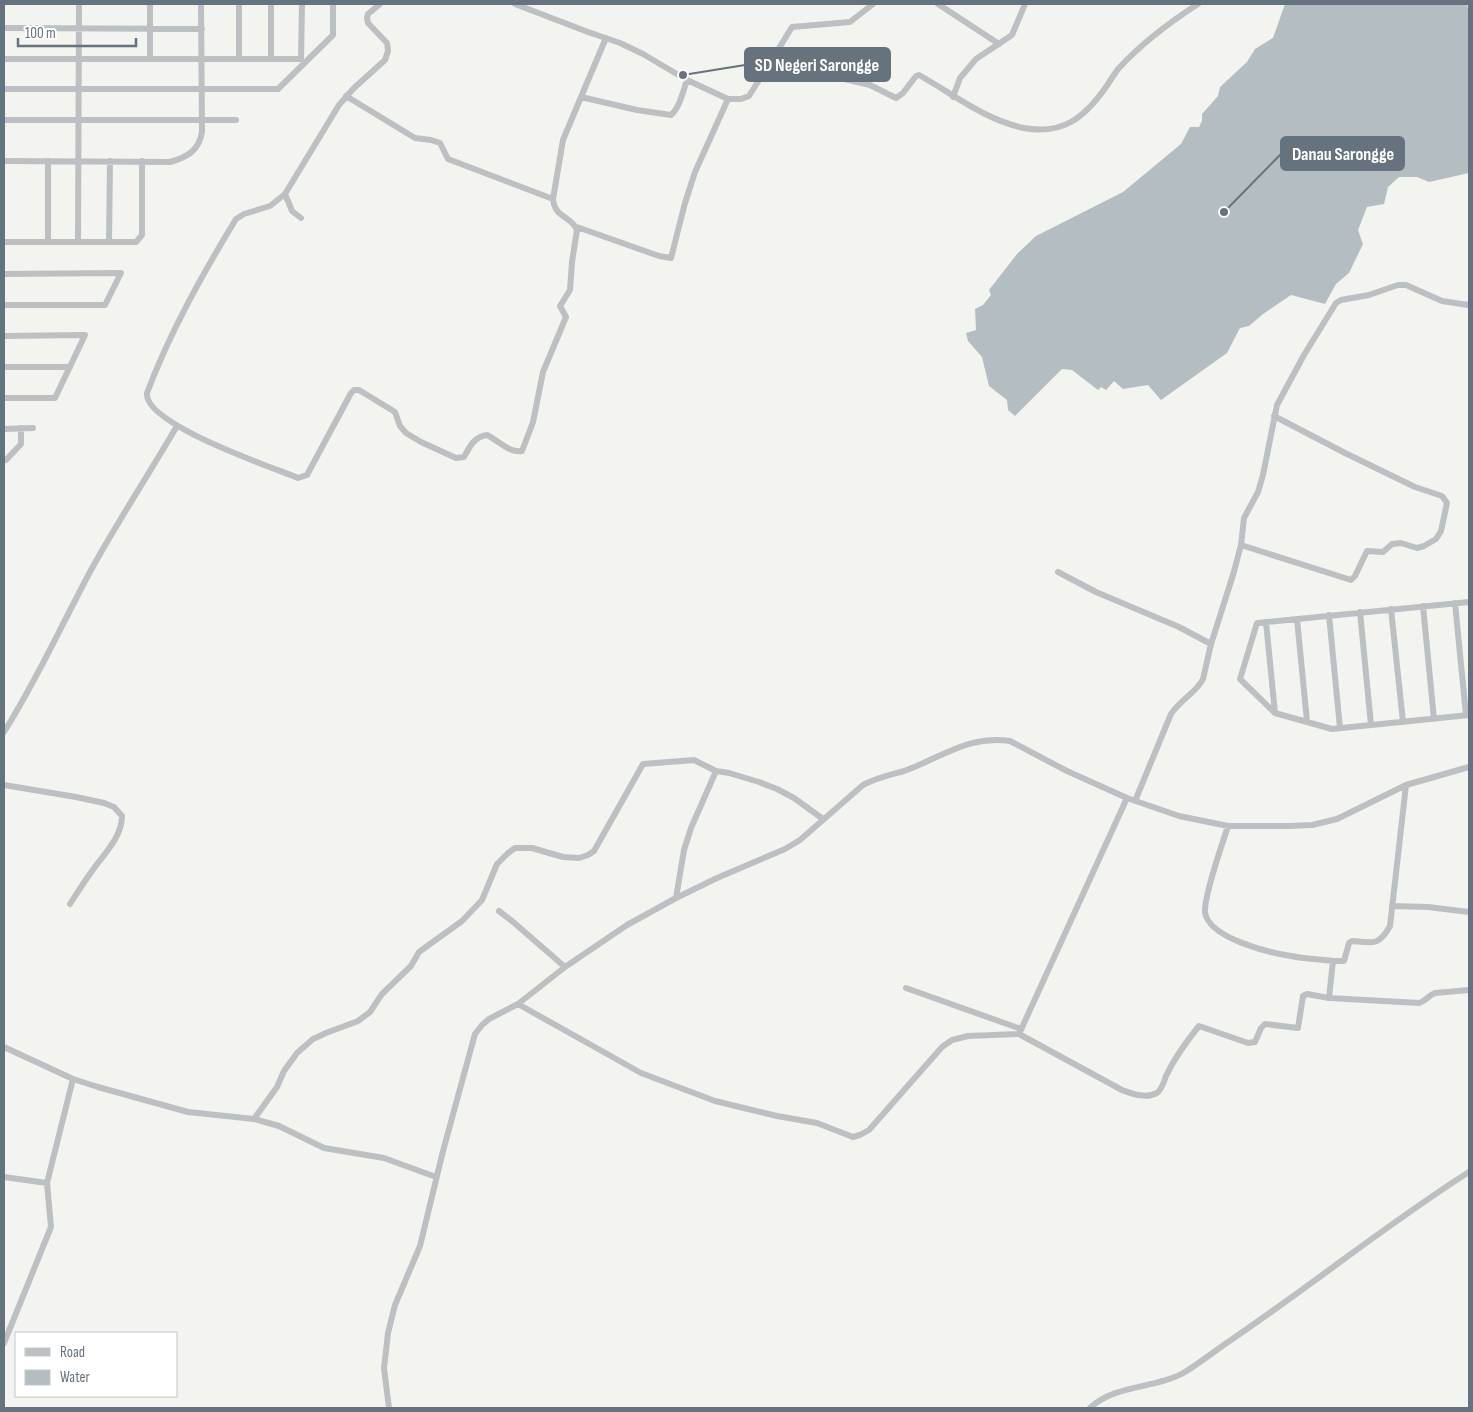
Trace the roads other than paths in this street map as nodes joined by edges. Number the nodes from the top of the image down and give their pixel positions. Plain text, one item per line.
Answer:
1 (79, 4) edge
2 (150, 4) edge
3 (201, 4) edge
4 (239, 4) edge
5 (270, 4) edge
6 (302, 4) edge
7 (333, 4) edge
8 (380, 4) edge
9 (516, 4) edge
10 (873, 4) edge
11 (938, 4) edge
12 (1025, 4) edge
13 (1198, 4) edge
14 (4, 28) edge
15 (79, 28) junction
16 (150, 28) junction
17 (202, 28) junction
18 (606, 38) junction
19 (999, 44) junction
20 (773, 58) junction
21 (4, 59) edge
22 (80, 59) junction
23 (150, 59) junction
24 (202, 59) junction
25 (239, 59) junction
26 (271, 59) junction
27 (687, 80) junction
28 (4, 89) edge
29 (80, 89) junction
30 (202, 89) junction
31 (346, 96) junction
32 (581, 97) junction
33 (953, 97) junction
34 (728, 99) junction
35 (4, 120) edge
36 (79, 120) junction
37 (202, 120) junction
38 (236, 120) dead end
39 (4, 161) edge
40 (48, 161) junction
41 (79, 161) junction
42 (110, 161) junction
43 (142, 161) junction
44 (285, 194) junction
45 (553, 199) junction
46 (301, 218) dead end
47 (576, 227) junction
48 (4, 242) edge
49 (48, 242) junction
50 (78, 242) junction
51 (110, 242) junction
52 (4, 274) edge
53 (1469, 304) edge
54 (4, 305) edge
55 (4, 336) edge
56 (4, 367) edge
57 (70, 367) junction
58 (4, 398) edge
59 (1274, 416) junction
60 (177, 426) junction
61 (21, 428) junction
62 (33, 428) dead end
63 (4, 429) edge
64 (4, 460) edge
65 (1241, 545) junction
66 (1058, 572) dead end
67 (1469, 602) edge
68 (1455, 603) junction
69 (1423, 606) junction
70 (1391, 609) junction
71 (1360, 612) junction
72 (1329, 615) junction
73 (1297, 619) junction
74 (1266, 622) junction
75 (1210, 644) junction
76 (1275, 712) junction
77 (1468, 715) edge
78 (1434, 718) junction
79 (1308, 721) junction
80 (1403, 722) junction
81 (1372, 725) junction
82 (1340, 728) junction
83 (4, 732) edge
84 (1469, 768) edge
85 (716, 771) junction
86 (4, 785) edge
87 (1406, 785) junction
88 (1127, 798) junction
89 (1135, 801) junction
90 (823, 819) junction
91 (1228, 826) junction
92 (676, 898) junction
93 (70, 904) dead end
94 (1392, 906) junction
95 (499, 911) dead end
96 (1469, 912) edge
97 (1333, 961) junction
98 (565, 967) junction
99 (906, 988) dead end
100 (1469, 990) edge
101 (1329, 998) junction
102 (518, 1004) junction
103 (1020, 1032) junction
104 (4, 1047) edge
105 (73, 1079) junction
106 (254, 1119) junction
107 (1469, 1172) edge
108 (4, 1177) edge
109 (436, 1177) junction
110 (47, 1183) junction
111 (4, 1343) edge
112 (389, 1408) edge
113 (1090, 1408) edge

1 - 15 street
2 - 16 street
3 - 17 street
4 - 25 street
5 - 26 street
6 - 26 street
7 - 30 street
8 - 31 street
9 - 18 street
10 - 20 street
11 - 19 street
12 - 19 street
13 - 33 street
14 - 15 street
15 - 16 street
15 - 22 street
16 - 17 street
16 - 23 street
17 - 24 street
18 - 27 street
18 - 32 street
19 - 33 street
20 - 33 street
20 - 34 street
21 - 22 street
22 - 23 street
22 - 24 street
22 - 29 street
23 - 24 street
24 - 25 street
24 - 30 street
25 - 26 street
27 - 32 street
27 - 34 street
28 - 29 street
29 - 30 street
29 - 36 street
30 - 37 street
31 - 44 street
31 - 45 street
32 - 45 street
34 - 47 street
35 - 36 street
36 - 37 street
36 - 41 street
37 - 38 street
37 - 43 street
39 - 40 street
40 - 41 street
40 - 49 street
41 - 42 street
41 - 50 street
42 - 43 street
42 - 51 street
43 - 51 street
44 - 46 street
44 - 60 street
45 - 47 street
47 - 60 street
48 - 49 street
49 - 50 street
50 - 51 street
52 - 54 street
53 - 59 street
55 - 57 street
56 - 57 street
57 - 58 street
59 - 65 street
59 - 65 street
60 - 83 street
61 - 62 street
61 - 63 street
61 - 64 street
65 - 75 street
66 - 75 street
67 - 68 street
68 - 69 street
68 - 77 street
69 - 70 street
69 - 78 street
70 - 71 street
70 - 80 street
71 - 72 street
71 - 81 street
72 - 73 street
72 - 82 street
73 - 74 street
73 - 79 street
74 - 76 street
74 - 76 street
75 - 89 street
76 - 79 street
77 - 78 street
78 - 80 street
79 - 82 street
80 - 81 street
81 - 82 street
84 - 87 street
85 - 90 street
85 - 92 street
85 - 106 street
86 - 93 street
87 - 91 street
87 - 94 street
88 - 89 street
88 - 90 street
88 - 103 street
89 - 91 street
90 - 92 street
91 - 97 street
92 - 98 street
94 - 96 street
94 - 97 street
95 - 98 street
97 - 101 street
98 - 102 street
99 - 103 street
100 - 101 street
101 - 103 street
102 - 103 street
102 - 109 street
104 - 105 street
105 - 106 street
105 - 110 street
106 - 109 street
107 - 113 street
108 - 110 street
109 - 112 street
110 - 111 street

